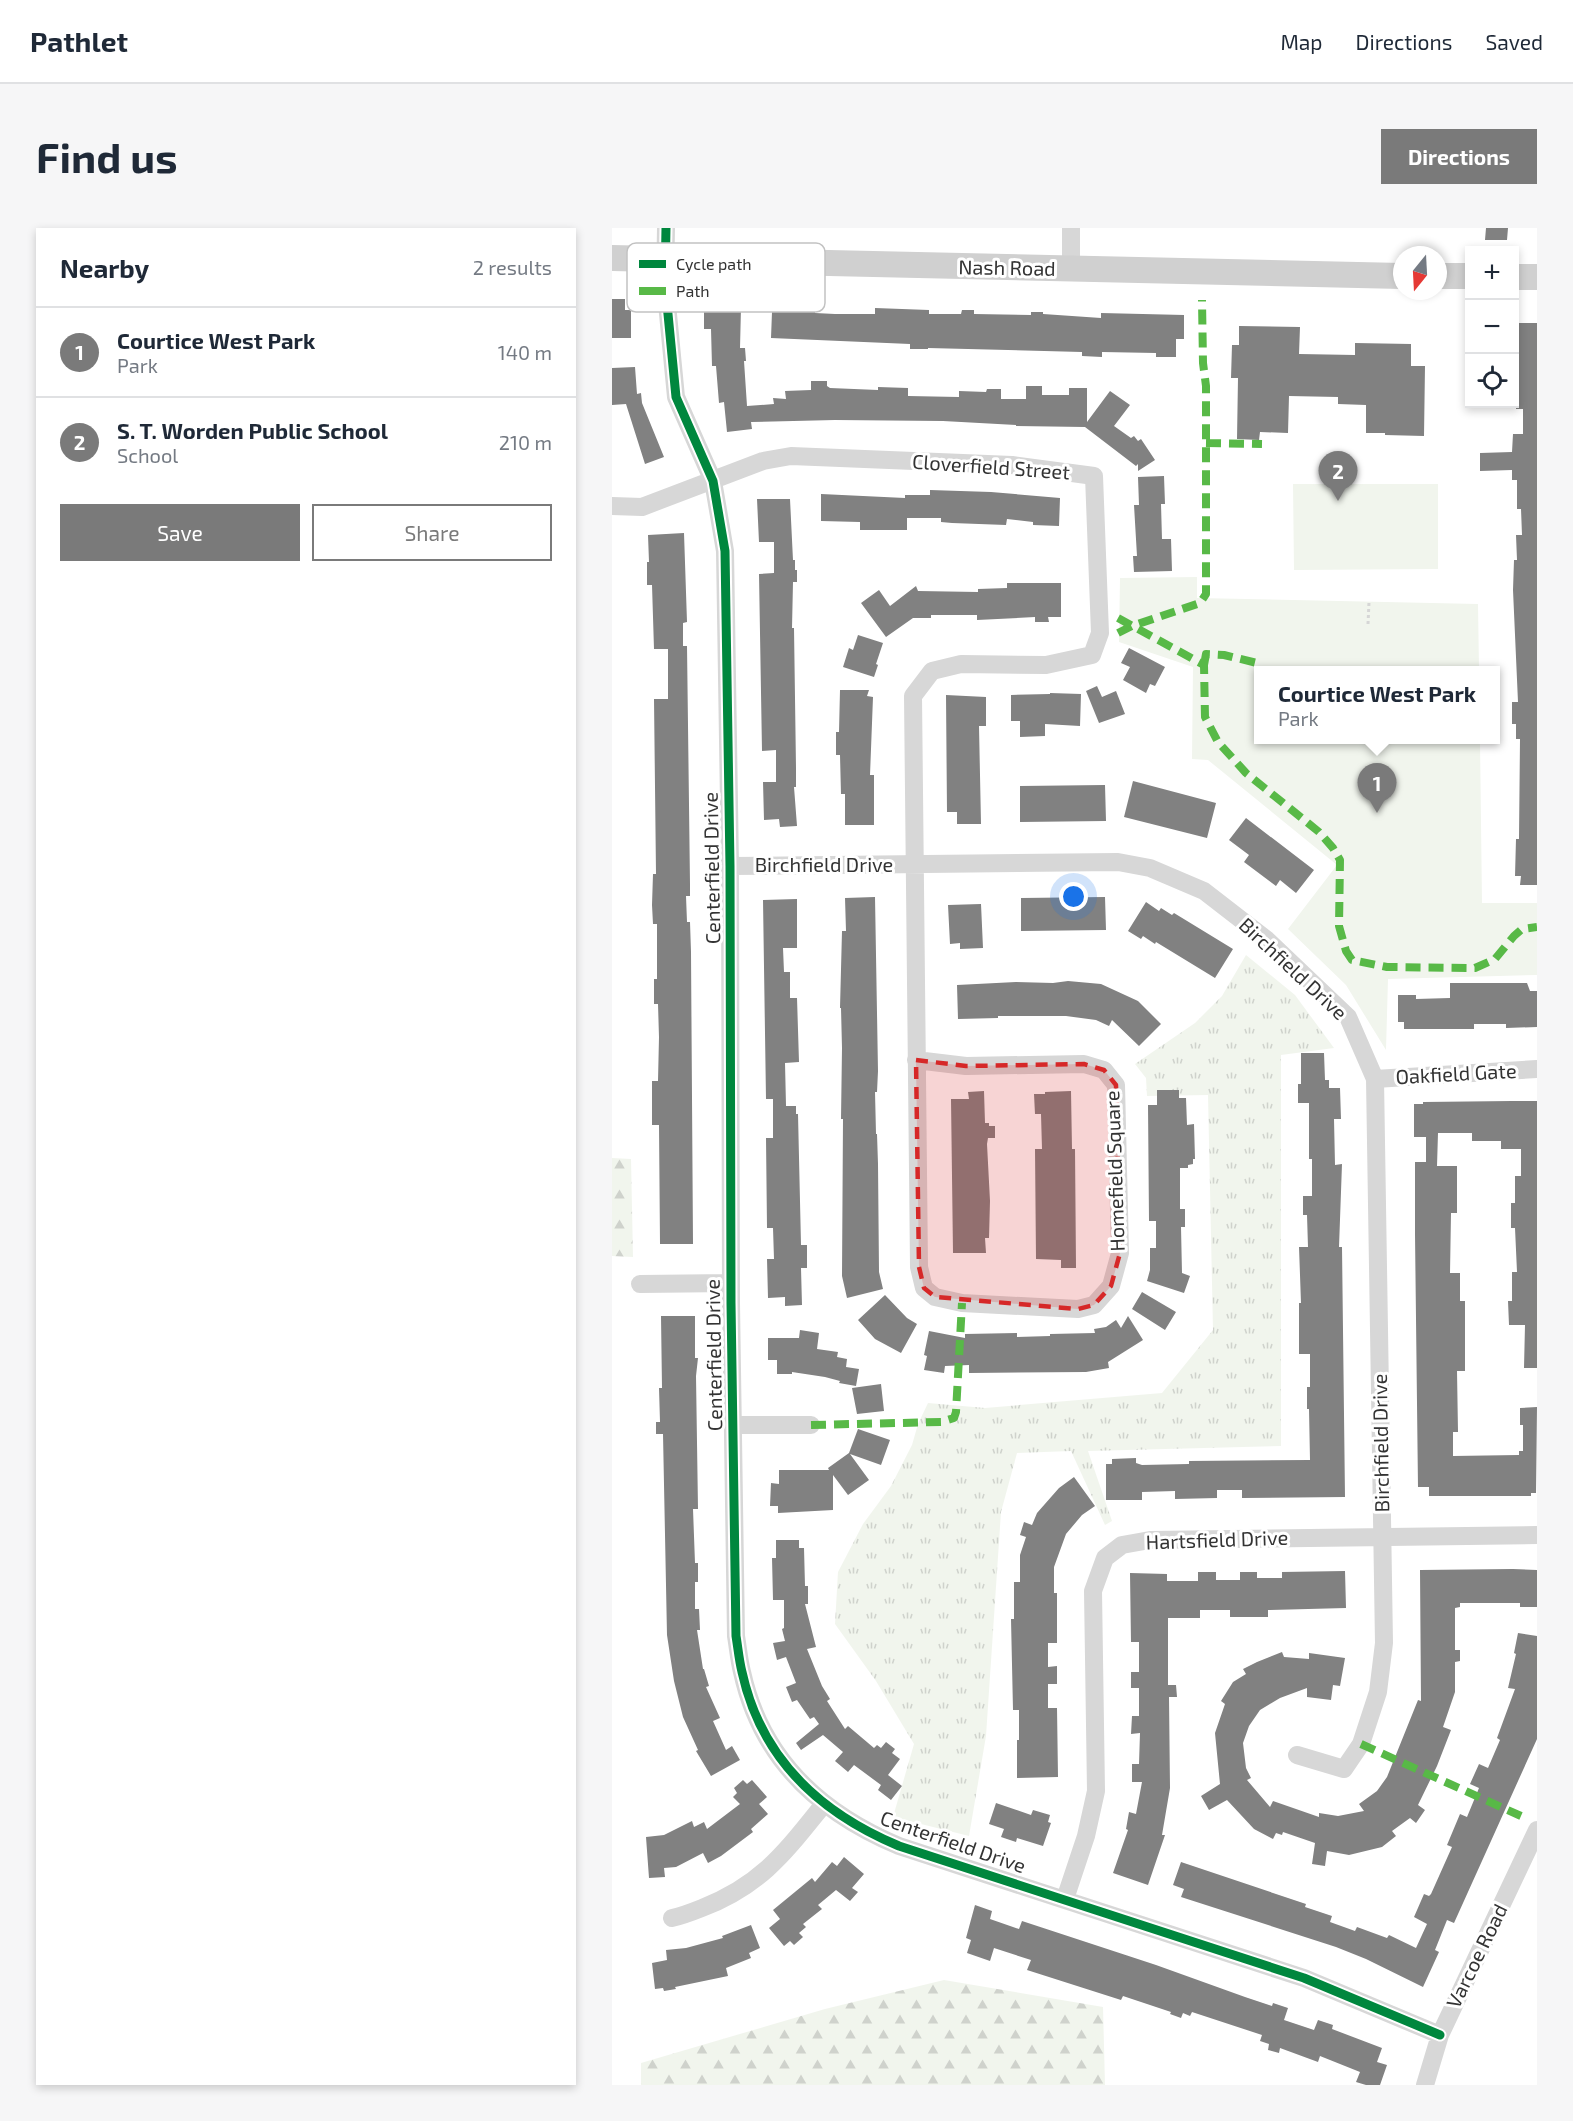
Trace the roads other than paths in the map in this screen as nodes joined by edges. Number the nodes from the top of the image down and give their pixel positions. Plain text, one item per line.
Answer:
1 (1071, 228) edge
2 (612, 258) edge
3 (627, 258) edge
4 (825, 263) edge
5 (1071, 269) junction
6 (1393, 276) edge
7 (1447, 276) edge
8 (1465, 276) edge
9 (1519, 277) edge
10 (1537, 277) edge
11 (668, 312) edge
12 (713, 481) junction
13 (612, 506) edge
14 (914, 864) junction
15 (730, 866) junction
16 (916, 1060) junction
17 (1537, 1069) edge
18 (1375, 1078) junction
19 (731, 1283) junction
20 (640, 1284) dead end
21 (733, 1425) junction
22 (811, 1425) dead end
23 (1537, 1535) edge
24 (1382, 1536) junction
25 (1297, 1755) dead end
26 (824, 1804) junction
27 (1537, 1830) edge
28 (1065, 1899) junction
29 (672, 1918) dead end
30 (1440, 2035) junction
31 (1425, 2085) edge

1 - 5 street
2 - 3 street, Nash Road
4 - 5 street, Nash Road
5 - 6 street, Nash Road
7 - 8 street
9 - 10 street
11 - 12 street, Centerfield Drive
12 - 13 street, Cloverfield Street
12 - 14 street, Cloverfield Street
12 - 15 street, Centerfield Drive
14 - 15 street, Birchfield Drive
14 - 16 street, Homefield Square
14 - 18 street, Birchfield Drive
15 - 19 street, Centerfield Drive
16 - 16 street, Homefield Square
17 - 18 street, Oakfield Gate
18 - 24 street, Birchfield Drive
19 - 20 street
19 - 21 street, Centerfield Drive
21 - 22 street
21 - 26 street, Centerfield Drive
23 - 24 street, Hartsfield Drive
24 - 25 street, Birchfield Drive
24 - 28 street, Hartsfield Drive
26 - 28 street, Centerfield Drive
26 - 29 street
27 - 30 street, Varcoe Road
28 - 30 street, Centerfield Drive
30 - 31 street, Varcoe Road

